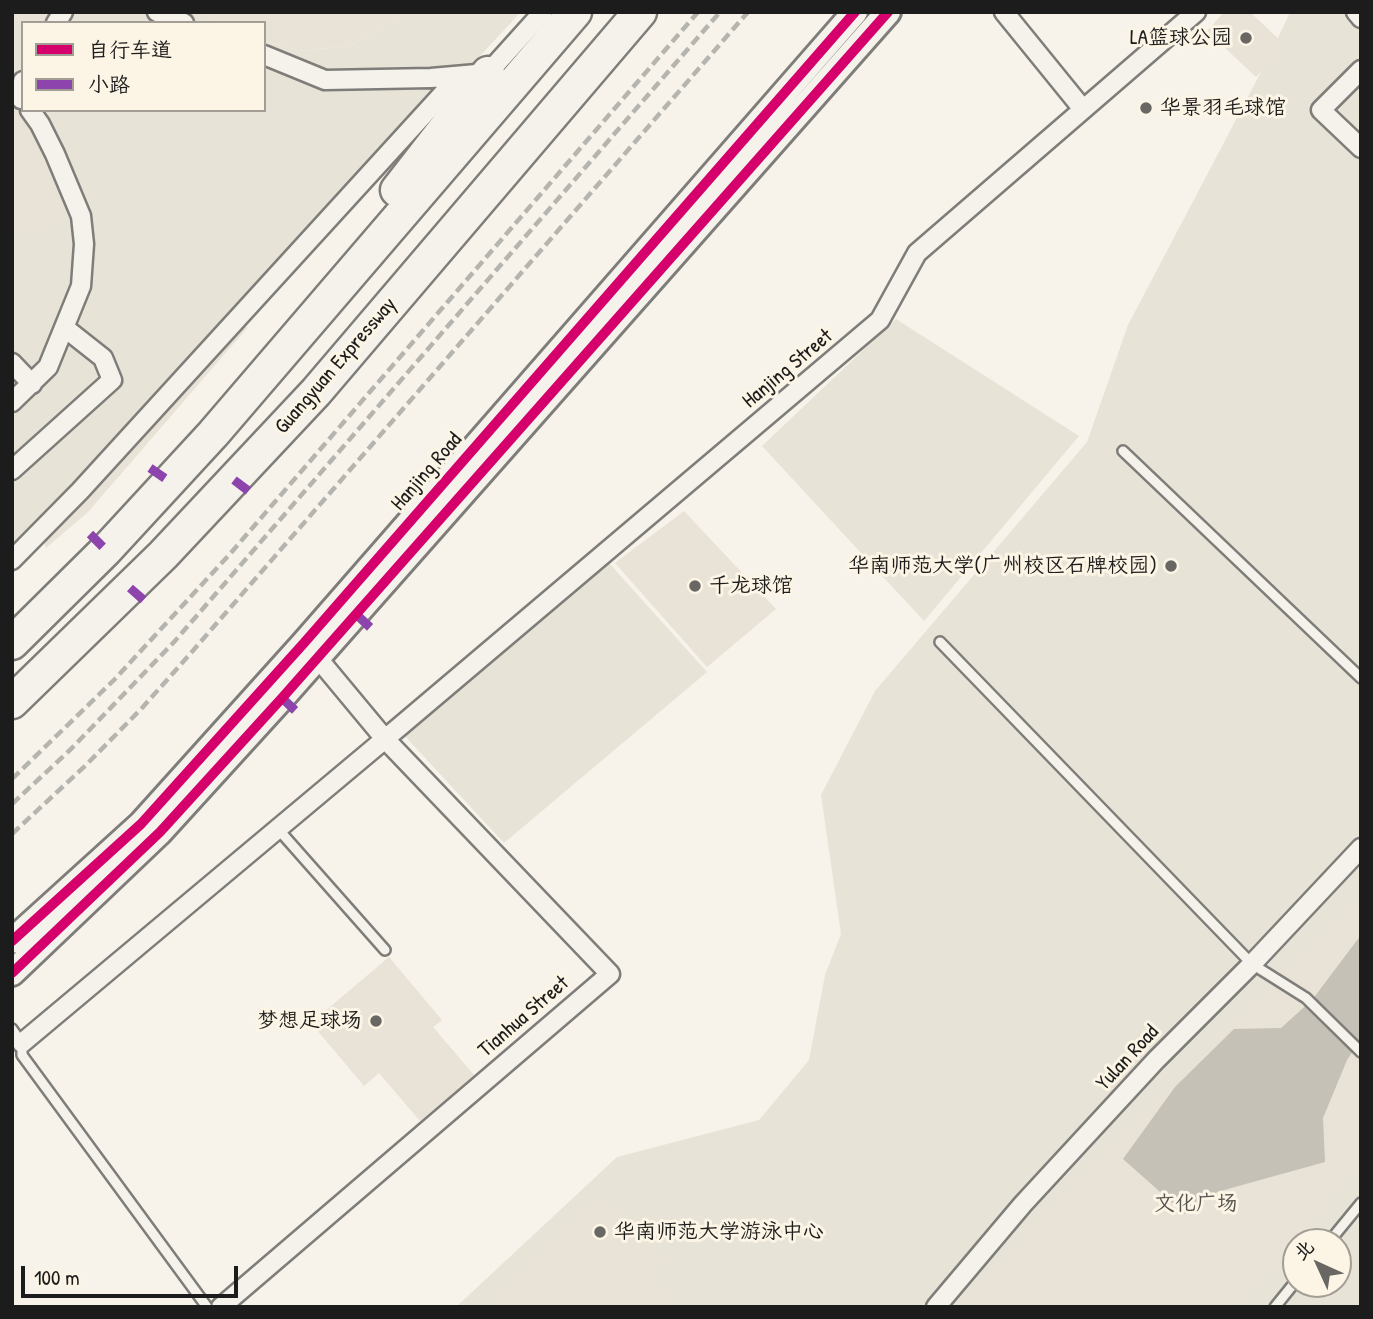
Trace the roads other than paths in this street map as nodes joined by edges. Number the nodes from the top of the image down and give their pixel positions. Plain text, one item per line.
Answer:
1 (157, 12) edge
2 (543, 12) edge
3 (575, 12) edge
4 (640, 12) edge
5 (855, 12) edge
6 (888, 12) edge
7 (1004, 12) edge
8 (1196, 12) edge
9 (1356, 12) edge
10 (1361, 18) edge
11 (179, 21) edge
12 (266, 56) edge
13 (1361, 70) edge
14 (473, 74) junction
15 (1082, 108) junction
16 (32, 112) edge
17 (1360, 146) edge
18 (65, 328) junction
19 (12, 363) edge
20 (32, 384) junction
21 (12, 402) edge
22 (213, 434) junction
23 (1123, 451) dead end
24 (12, 470) edge
25 (12, 560) edge
26 (940, 642) dead end
27 (12, 643) edge
28 (311, 650) junction
29 (1361, 678) edge
30 (12, 702) edge
31 (385, 739) junction
32 (278, 829) junction
33 (1361, 848) edge
34 (12, 941) edge
35 (384, 950) dead end
36 (1252, 964) junction
37 (12, 973) edge
38 (17, 1036) edge
39 (1361, 1052) edge
40 (1361, 1203) edge
41 (1340, 1228) edge
42 (207, 1307) edge
43 (221, 1307) edge
44 (936, 1307) edge

1 - 11 street
2 - 14 street
3 - 22 highway
4 - 30 highway, Guangyuan Expressway
5 - 28 street, Hanjing Road
6 - 28 street, Hanjing Road
7 - 15 street
8 - 15 street, Hanjing Street
9 - 10 street
12 - 14 street
13 - 17 street
14 - 22 highway
14 - 25 street
15 - 31 street, Hanjing Street
16 - 18 street
18 - 20 street
18 - 24 street
19 - 20 street
20 - 21 street
22 - 27 highway
23 - 29 lane
26 - 36 lane
28 - 31 street, Tianhua Street
28 - 34 street, Hanjing Road
28 - 37 street, Hanjing Road
31 - 32 street
31 - 43 street, Tianhua Street
32 - 35 lane
32 - 38 street
33 - 36 street, Yulan Road
36 - 39 lane
36 - 44 street, Yulan Road
38 - 42 lane
40 - 41 lane

